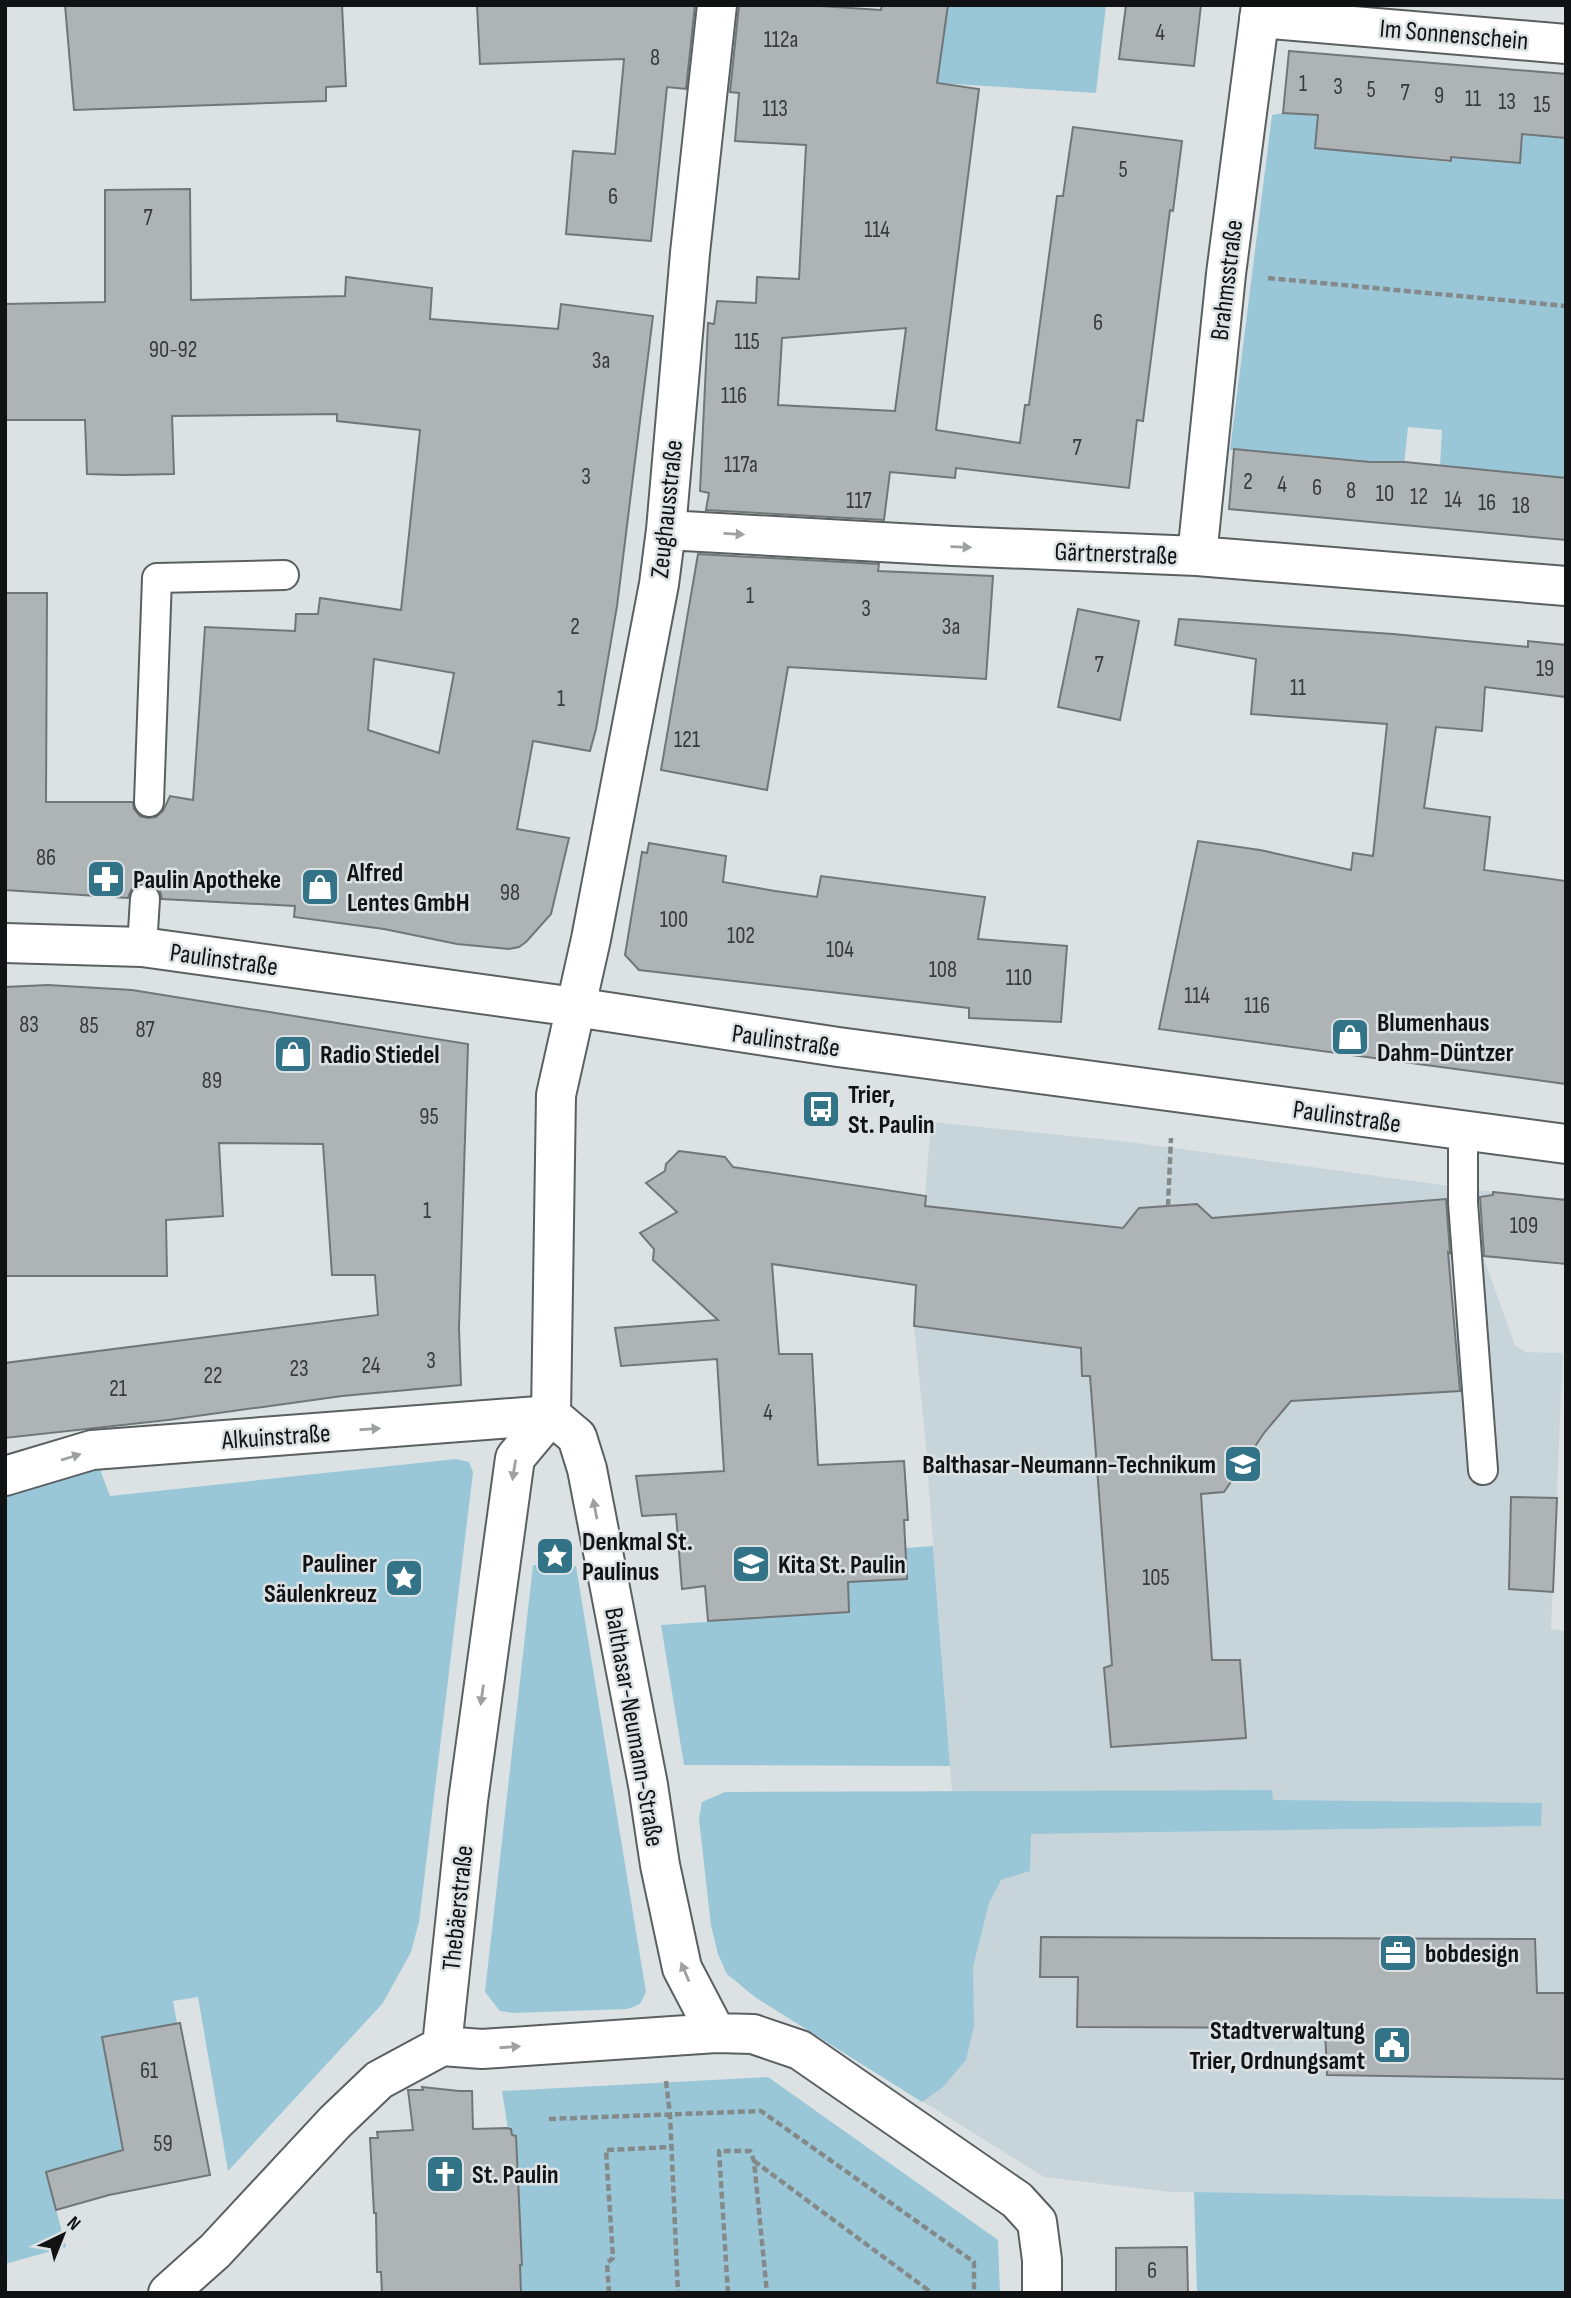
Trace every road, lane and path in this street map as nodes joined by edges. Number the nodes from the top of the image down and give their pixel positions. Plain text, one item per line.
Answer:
1 (718, 5) edge
2 (1260, 12) edge
3 (1566, 44) edge
4 (1226, 274) junction
5 (1566, 306) edge
6 (666, 530) junction
7 (1197, 556) junction
8 (285, 575) dead end
9 (1566, 586) edge
10 (149, 802) dead end
11 (145, 899) dead end
12 (5, 943) edge
13 (142, 947) junction
14 (575, 1007) junction
15 (1463, 1132) junction
16 (1171, 1138) dead end
17 (1566, 1144) edge
18 (1168, 1206) dead end
19 (551, 1415) junction
20 (1483, 1470) dead end
21 (5, 1476) edge
22 (716, 2033) junction
23 (655, 2037) junction
24 (442, 2046) junction
25 (670, 2115) junction
26 (549, 2119) dead end
27 (671, 2147) junction
28 (754, 2161) junction
29 (167, 2293) edge
30 (609, 2293) edge
31 (678, 2293) edge
32 (729, 2293) edge
33 (766, 2293) edge
34 (928, 2293) edge
35 (974, 2293) edge
36 (1042, 2293) edge

1 - 6 street, Zeughausstraße
2 - 3 street, Im Sonnenschein
2 - 4 street, Brahmsstraße
4 - 5 path
4 - 7 street, Brahmsstraße
6 -> 7 street, Gärtnerstraße
6 - 14 street, Zeughausstraße
7 - 9 street, Gärtnerstraße
8 - 10 lane
11 - 13 lane
12 - 13 street, Paulinstraße
13 - 14 street, Paulinstraße
14 - 15 street, Paulinstraße
14 - 19 street
15 - 17 street, Paulinstraße
15 - 20 lane
16 - 18 path
21 -> 19 street, Alkuinstraße
22 -> 19 street, Balthasar-Neumann-Straße
19 -> 24 street, Thebäerstraße
22 - 23 street
22 - 36 street
24 -> 23 street
23 - 25 path
24 - 29 street
25 - 26 path
25 - 27 path
25 - 35 path
27 - 30 path
27 - 31 path
28 - 32 path
28 - 33 path
28 - 34 path

